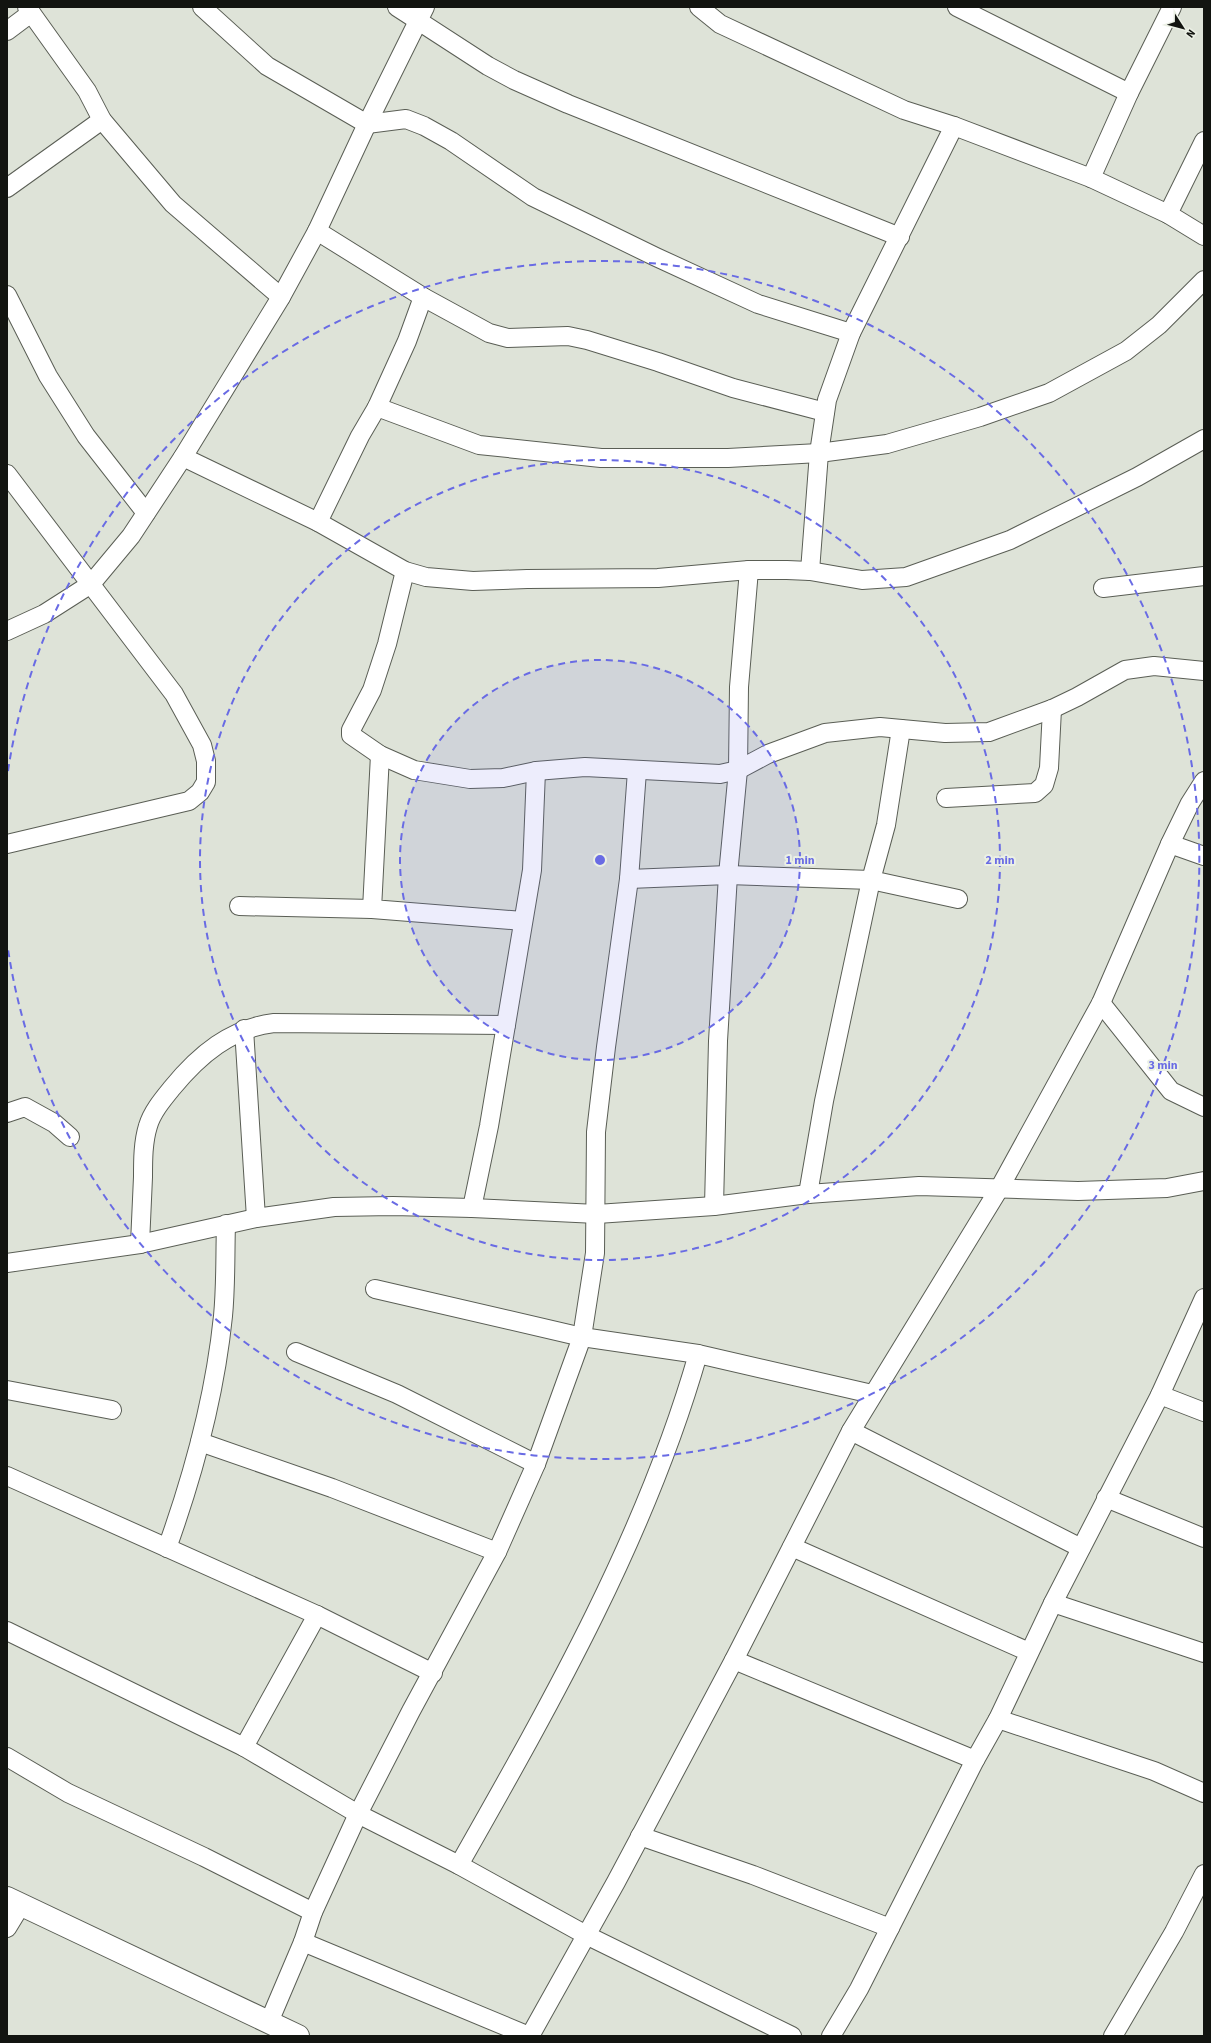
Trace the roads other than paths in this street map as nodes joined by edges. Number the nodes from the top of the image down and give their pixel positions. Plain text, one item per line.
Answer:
1 (202, 7) edge
2 (397, 7) edge
3 (699, 7) edge
4 (957, 7) edge
5 (1172, 7) edge
6 (29, 10) edge
7 (422, 13) edge
8 (7, 31) edge
9 (1129, 93) junction
10 (102, 120) junction
11 (367, 124) junction
12 (954, 126) junction
13 (1204, 141) edge
14 (1091, 178) junction
15 (7, 188) edge
16 (1168, 214) junction
17 (317, 232) junction
18 (1204, 236) edge
19 (900, 237) junction
20 (1204, 280) edge
21 (7, 295) edge
22 (423, 296) junction
23 (281, 297) junction
24 (851, 333) junction
25 (377, 407) junction
26 (825, 412) junction
27 (1204, 439) edge
28 (819, 453) junction
29 (184, 457) junction
30 (10, 484) edge
31 (146, 513) junction
32 (318, 522) junction
33 (749, 570) junction
34 (405, 571) junction
35 (810, 571) junction
36 (1204, 576) edge
37 (91, 584) junction
38 (1103, 588) dead end
39 (7, 632) edge
40 (1204, 671) edge
41 (1052, 709) junction
42 (901, 729) junction
43 (380, 755) junction
44 (738, 770) junction
45 (536, 771) junction
46 (637, 771) junction
47 (1204, 781) edge
48 (946, 798) dead end
49 (7, 844) edge
50 (1170, 844) junction
51 (1204, 856) edge
52 (728, 875) junction
53 (629, 878) junction
54 (871, 880) junction
55 (958, 899) dead end
56 (239, 906) dead end
57 (372, 908) junction
58 (523, 921) junction
59 (1101, 1003) junction
60 (506, 1025) junction
61 (244, 1030) junction
62 (1204, 1107) edge
63 (7, 1113) edge
64 (70, 1137) dead end
65 (1204, 1181) edge
66 (999, 1189) junction
67 (808, 1194) junction
68 (714, 1206) junction
69 (472, 1208) junction
70 (597, 1214) junction
71 (256, 1218) junction
72 (226, 1224) junction
73 (140, 1244) junction
74 (7, 1263) edge
75 (376, 1289) dead end
76 (1204, 1298) edge
77 (582, 1337) junction
78 (296, 1352) dead end
79 (698, 1354) junction
80 (7, 1390) edge
81 (872, 1394) junction
82 (1160, 1395) junction
83 (112, 1410) dead end
84 (1204, 1412) edge
85 (851, 1431) junction
86 (200, 1442) junction
87 (536, 1464) junction
88 (7, 1476) edge
89 (1106, 1498) junction
90 (1204, 1538) edge
91 (792, 1547) junction
92 (167, 1548) junction
93 (1081, 1548) junction
94 (497, 1552) junction
95 (1053, 1603) junction
96 (317, 1615) junction
97 (7, 1631) edge
98 (1029, 1652) junction
99 (1204, 1653) edge
100 (734, 1660) junction
101 (433, 1673) junction
102 (998, 1719) junction
103 (244, 1747) junction
104 (7, 1757) edge
105 (975, 1760) junction
106 (1204, 1793) edge
107 (358, 1814) junction
108 (640, 1836) junction
109 (459, 1866) junction
110 (1204, 1874) edge
111 (14, 1902) edge
112 (313, 1912) junction
113 (7, 1928) edge
114 (890, 1928) junction
115 (586, 1935) junction
116 (303, 1942) junction
117 (269, 2022) junction
118 (298, 2036) edge
119 (529, 2036) edge
120 (792, 2036) edge
121 (831, 2036) edge
122 (1113, 2036) edge

1 - 11 street
2 - 7 street
3 - 12 street
4 - 9 street
5 - 9 street
6 - 8 street
6 - 10 street
7 - 11 street
7 - 19 street
9 - 14 street
10 - 15 street
10 - 23 street
11 - 17 street
11 - 24 street
12 - 14 street
12 - 19 street
13 - 16 street
14 - 16 street
16 - 18 street
17 - 22 street
17 - 23 street
19 - 24 street
20 - 28 street
21 - 31 street
22 - 25 street
22 - 26 street
23 - 29 street
24 - 26 street
25 - 28 street
25 - 32 street
26 - 28 street
27 - 35 street
28 - 35 street
29 - 31 street
29 - 32 street
30 - 37 street
31 - 37 street
32 - 34 street
33 - 34 street
33 - 35 street
33 - 44 street
34 - 43 street
36 - 38 street
37 - 39 street
37 - 49 street
40 - 41 street
41 - 42 street
41 - 48 street
42 - 44 street
42 - 54 street
43 - 45 street
43 - 57 street
44 - 46 street
44 - 52 street
45 - 46 street
45 - 58 street
46 - 53 street
47 - 50 street
50 - 51 street
50 - 59 street
52 - 53 street
52 - 54 street
52 - 68 street
53 - 70 street
54 - 55 street
54 - 67 street
56 - 57 street
57 - 58 street
58 - 60 street
59 - 62 street
59 - 66 street
60 - 61 street
60 - 69 street
61 - 71 street
61 - 73 street
63 - 64 street
65 - 66 street
66 - 67 street
66 - 81 street
67 - 68 street
68 - 70 street
69 - 70 street
69 - 71 street
70 - 77 street
71 - 72 street
72 - 73 street
72 - 86 street
73 - 74 street
75 - 77 street
76 - 82 street
77 - 79 street
77 - 87 street
78 - 87 street
79 - 81 street
79 - 109 street
80 - 83 street
81 - 85 street
82 - 84 street
82 - 89 street
85 - 91 street
85 - 93 street
86 - 92 street
86 - 94 street
87 - 94 street
88 - 92 street
89 - 90 street
89 - 93 street
91 - 98 street
91 - 100 street
92 - 96 street
93 - 95 street
94 - 101 street
95 - 98 street
95 - 99 street
96 - 101 street
96 - 103 street
97 - 103 street
98 - 102 street
100 - 105 street
100 - 108 street
101 - 107 street
102 - 105 street
102 - 106 street
103 - 107 street
104 - 112 street
105 - 114 street
107 - 109 street
107 - 112 street
108 - 114 street
108 - 115 street
109 - 115 street
110 - 122 street
111 - 113 street
111 - 117 street
112 - 116 street
114 - 121 street
115 - 119 street
115 - 120 street
116 - 117 street
116 - 119 street
117 - 118 street

